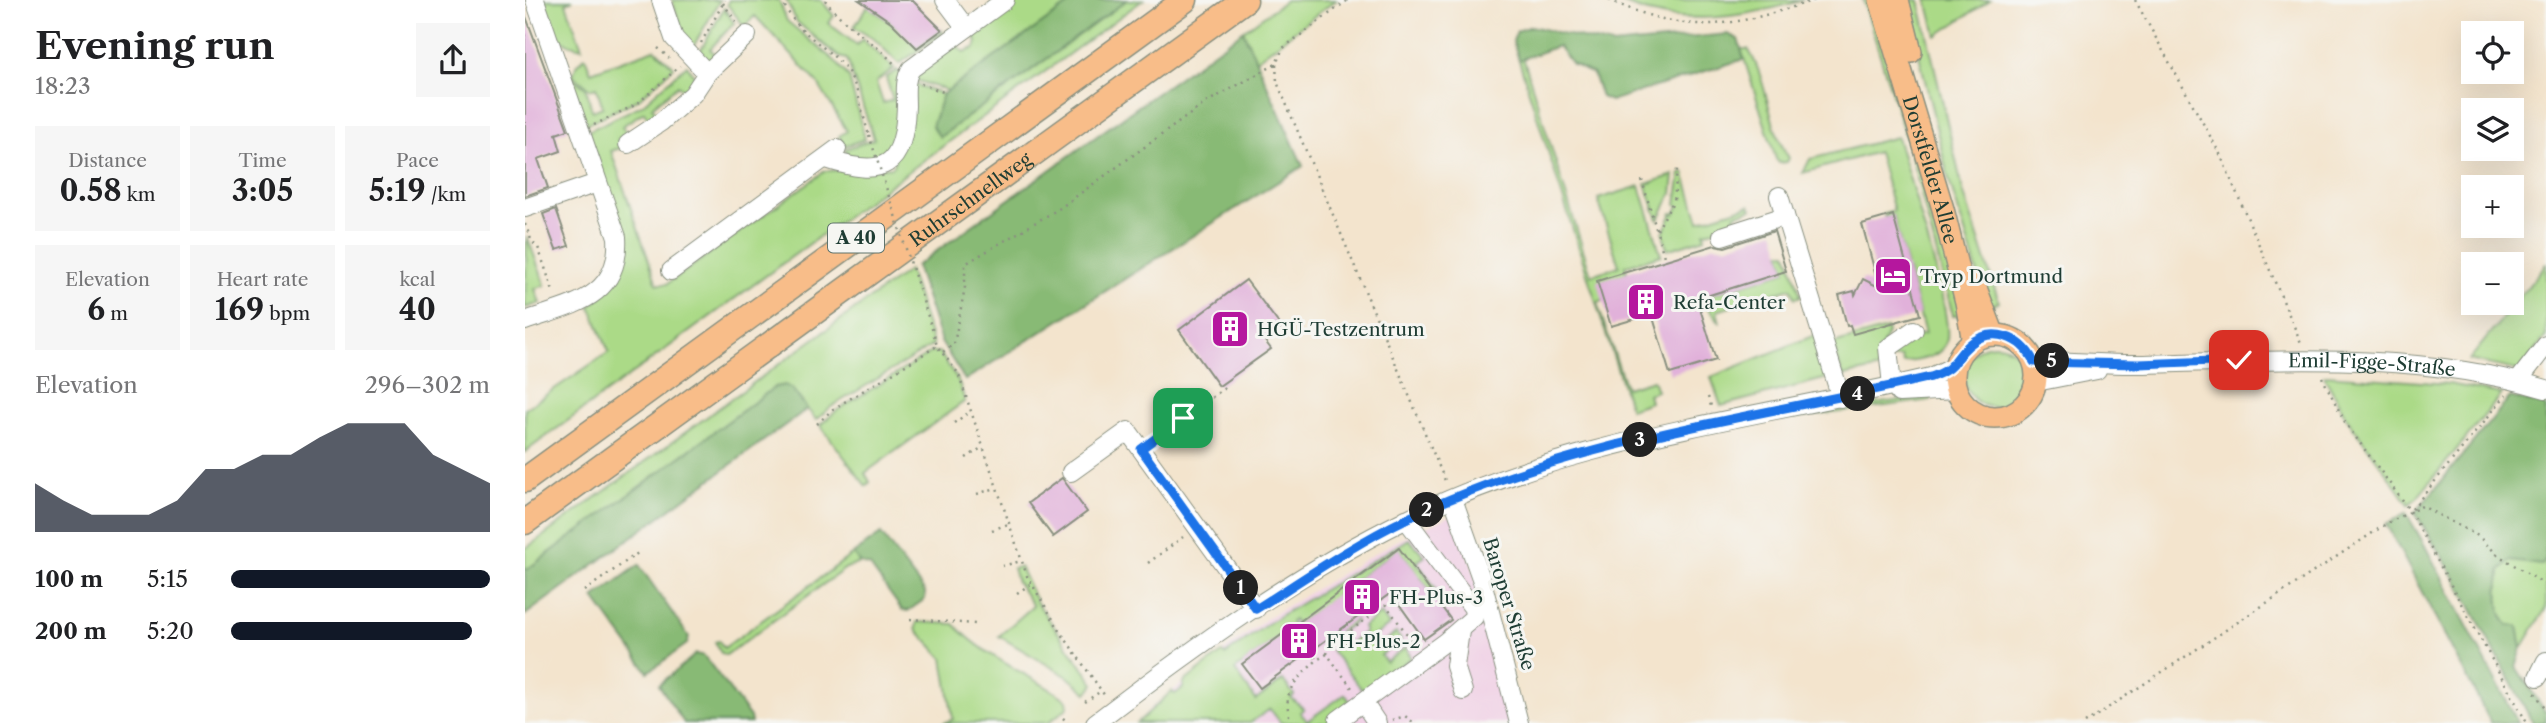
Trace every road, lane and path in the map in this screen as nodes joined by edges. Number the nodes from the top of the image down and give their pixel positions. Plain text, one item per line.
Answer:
1 (535, 0) edge
2 (661, 0) edge
3 (782, 0) edge
4 (825, 0) edge
5 (945, 0) edge
6 (1005, 0) edge
7 (1185, 0) edge
8 (1245, 0) edge
9 (1348, 0) edge
10 (1609, 0) edge
11 (1815, 0) edge
12 (1881, 0) edge
13 (1898, 0) edge
14 (2135, 0) edge
15 (724, 2) edge
16 (966, 28) junction
17 (747, 35) joint
18 (691, 55) junction
19 (895, 64) dead end
20 (1276, 64) junction
21 (707, 73) junction
22 (579, 131) junction
23 (628, 144) dead end
24 (1677, 169) dead end
25 (1642, 180) dead end
26 (597, 183) junction
27 (1779, 196) dead end
28 (525, 208) edge
29 (1790, 219) junction
30 (525, 224) edge
31 (1657, 230) junction
32 (1722, 236) dead end
33 (1665, 260) dead end
34 (671, 271) dead end
35 (557, 301) dead end
36 (525, 321) edge
37 (1914, 330) dead end
38 (1994, 335) junction
39 (1973, 342) junction
40 (2546, 345) edge
41 (937, 346) junction
42 (943, 352) junction
43 (2309, 360) junction
44 (1956, 365) junction
45 (2035, 372) junction
46 (2518, 381) junction
47 (1892, 386) junction
48 (1226, 387) dead end
49 (2546, 389) edge
50 (1957, 390) junction
51 (1846, 397) junction
52 (971, 411) junction
53 (954, 423) dead end
54 (817, 425) dead end
55 (983, 447) junction
56 (1141, 449) junction
57 (967, 458) dead end
58 (1071, 472) dead end
59 (525, 480) edge
60 (996, 488) junction
61 (977, 494) dead end
62 (1453, 499) junction
63 (2410, 511) junction
64 (1406, 519) junction
65 (525, 522) edge
66 (1009, 524) junction
67 (1197, 527) junction
68 (992, 530) dead end
69 (638, 554) dead end
70 (1021, 561) junction
71 (1148, 563) dead end
72 (1002, 566) dead end
73 (1031, 584) junction
74 (2546, 586) edge
75 (584, 591) dead end
76 (1017, 593) dead end
77 (1256, 609) junction
78 (910, 619) dead end
79 (975, 624) dead end
80 (1460, 631) junction
81 (1310, 651) dead end
82 (1327, 654) junction
83 (1424, 657) junction
84 (1317, 660) junction
85 (1463, 691) dead end
86 (1085, 702) dead end
87 (1363, 702) junction
88 (1063, 718) dead end
89 (1100, 721) edge
90 (1337, 722) edge
91 (1068, 723) edge
92 (1291, 723) edge
93 (1380, 723) edge
94 (1414, 723) edge
95 (1519, 723) edge
96 (2085, 723) edge
97 (2527, 723) edge

1 - 22 street
2 - 18 street
3 - 41 path, bridge
4 - 19 path
5 - 16 street
6 - 16 street
7 - 59 highway, Ruhrschnellweg / A 40
8 - 65 highway, Ruhrschnellweg / A 40
9 - 20 path
10 - 11 path
12 - 39 main road, Dorstfelder Allee
13 - 38 main road, Dorstfelder Allee
14 - 43 path
15 - 17 path
15 - 18 path
16 - 34 street
17 - 21 street
18 - 21 street
18 - 22 path
20 - 42 path
20 - 62 path
21 - 23 street
22 - 26 street
24 - 31 path
25 - 31 path
26 - 28 street
26 - 36 street
27 - 29 street
29 - 32 street
29 - 51 street
30 - 35 path
31 - 33 path
37 - 47 street
38 - 39 main road
38 - 45 main road
39 - 44 main road
40 - 46 street
41 - 42 path
41 - 54 path
42 - 52 path
43 - 45 street, Emil-Figge-Straße
43 - 46 street, Emil-Figge-Straße
43 - 63 path
44 - 47 street
44 - 50 main road
45 - 50 main road
46 - 49 street, Emil-Figge-Straße
46 - 63 path
47 - 51 street
48 - 56 path
50 - 51 street
51 - 62 street
52 - 53 path
52 - 55 path
55 - 57 path
55 - 60 path
56 - 58 street
56 - 67 street
60 - 61 path
60 - 66 path
62 - 64 street
62 - 95 street, Baroper Straße
63 - 74 path
63 - 96 path
63 - 97 path
64 - 77 street
64 - 80 street
66 - 68 path
66 - 70 path
67 - 71 path
67 - 77 street
69 - 75 path
70 - 72 path
70 - 73 path
73 - 76 path
73 - 86 path
77 - 89 street
78 - 79 path
80 - 83 street
80 - 85 street
81 - 84 path
82 - 83 path
82 - 84 path
82 - 87 path
83 - 87 street
84 - 92 path
87 - 90 street
87 - 93 street
88 - 91 path
93 - 94 path

